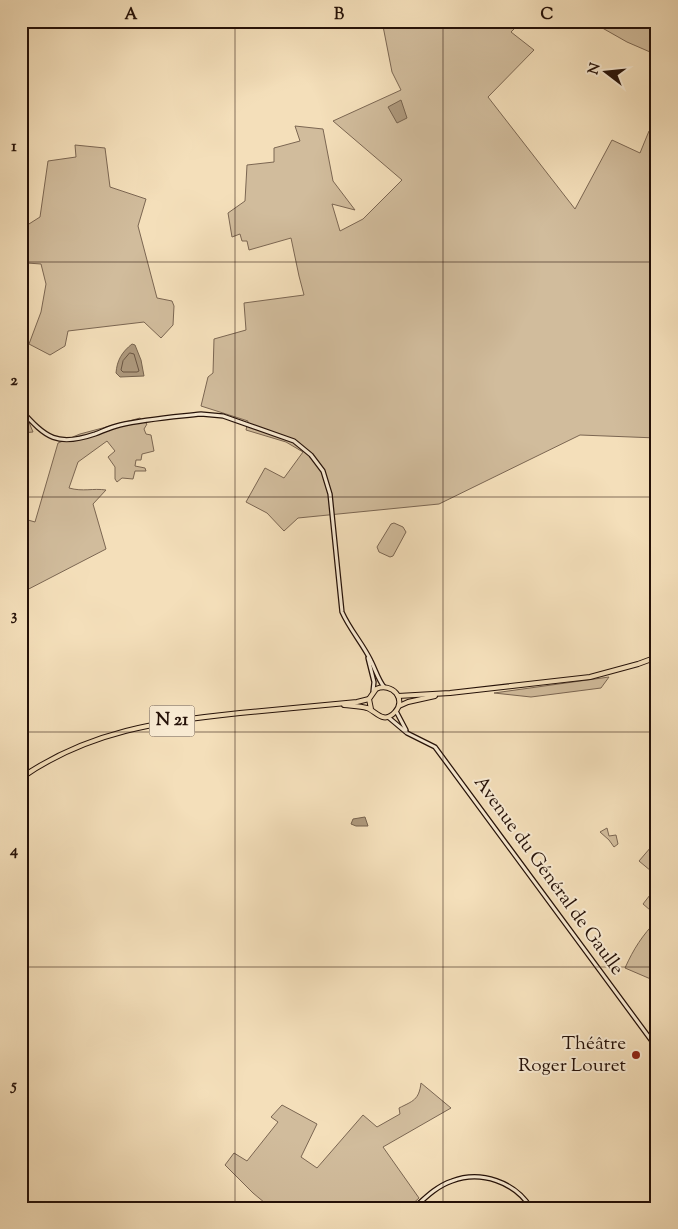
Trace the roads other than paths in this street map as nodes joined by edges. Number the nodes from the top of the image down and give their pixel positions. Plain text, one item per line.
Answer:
1 (21, 410) edge
2 (365, 651) junction
3 (657, 657) edge
4 (384, 686) junction
5 (373, 691) junction
6 (450, 693) junction
7 (398, 696) junction
8 (369, 699) junction
9 (334, 704) junction
10 (399, 706) junction
11 (370, 709) junction
12 (396, 711) junction
13 (387, 717) junction
14 (407, 733) junction
15 (21, 778) edge
16 (657, 1048) edge
17 (414, 1208) edge
18 (531, 1208) edge

1 - 2 main road
2 - 4 main road
2 - 5 main road
3 - 6 main road
4 - 5 main road
4 - 7 main road
5 - 8 main road
6 - 7 main road
6 - 10 main road
7 - 10 main road
8 - 9 main road, N 21
8 - 11 main road
9 - 11 main road, N 21
9 - 15 main road, N 21
10 - 12 main road
11 - 13 main road
12 - 13 main road
12 - 14 main road
13 - 14 main road, Avenue du Général de Gaulle
14 - 16 main road, Avenue du Général de Gaulle
17 - 18 main road

